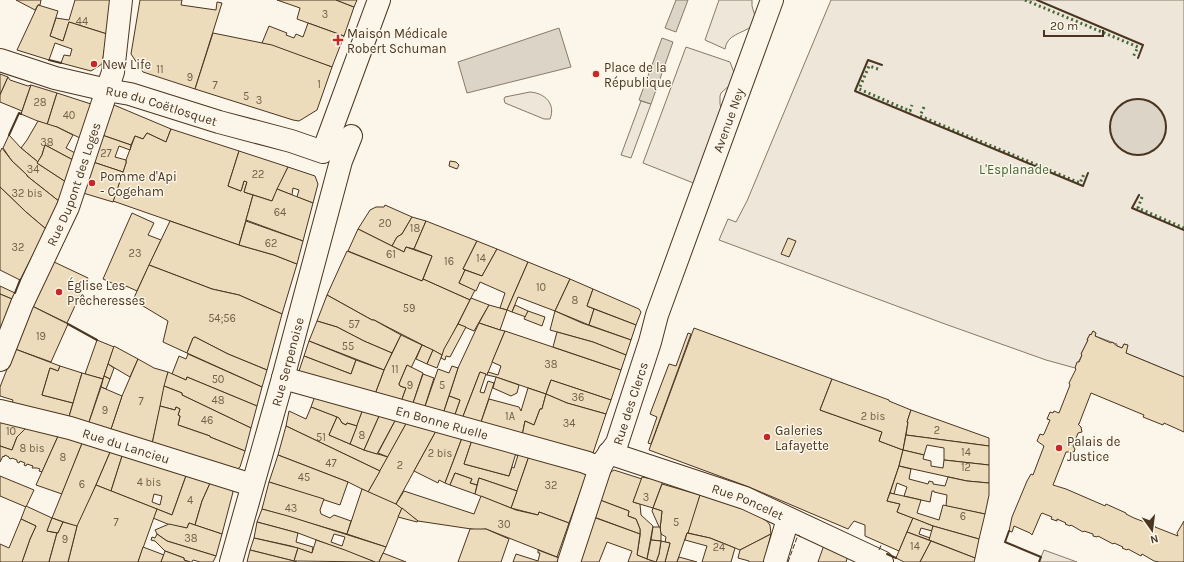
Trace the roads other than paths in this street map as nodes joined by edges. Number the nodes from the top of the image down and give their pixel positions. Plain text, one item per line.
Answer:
1 (121, 0) edge
2 (379, 0) edge
3 (772, 0) edge
4 (0, 60) edge
5 (107, 90) junction
6 (351, 136) dead end
7 (332, 156) junction
8 (683, 240) joint
9 (0, 360) edge
10 (283, 378) junction
11 (0, 411) edge
12 (605, 460) junction
13 (252, 486) junction
14 (788, 519) junction
15 (230, 562) edge
16 (569, 562) edge
17 (775, 562) edge
18 (882, 562) edge

1 - 5 street, Rue Dupont des Loges
2 - 7 street
3 - 8 street, Avenue Ney
4 - 5 street, Rue du Coëtlosquet
5 - 7 street, Rue du Coëtlosquet
5 - 9 street, Rue Dupont des Loges
6 - 7 street
7 - 10 street, Rue Serpenoise
8 - 12 street, Rue des Clercs
10 - 12 street, En Bonne Ruelle
10 - 13 street, Rue Serpenoise
11 - 13 street, Rue du Lancieu
12 - 14 street, Rue Poncelet
12 - 16 street, Rue des Clercs
13 - 15 street, Rue Serpenoise
14 - 17 street
14 - 18 street, Rue Poncelet

